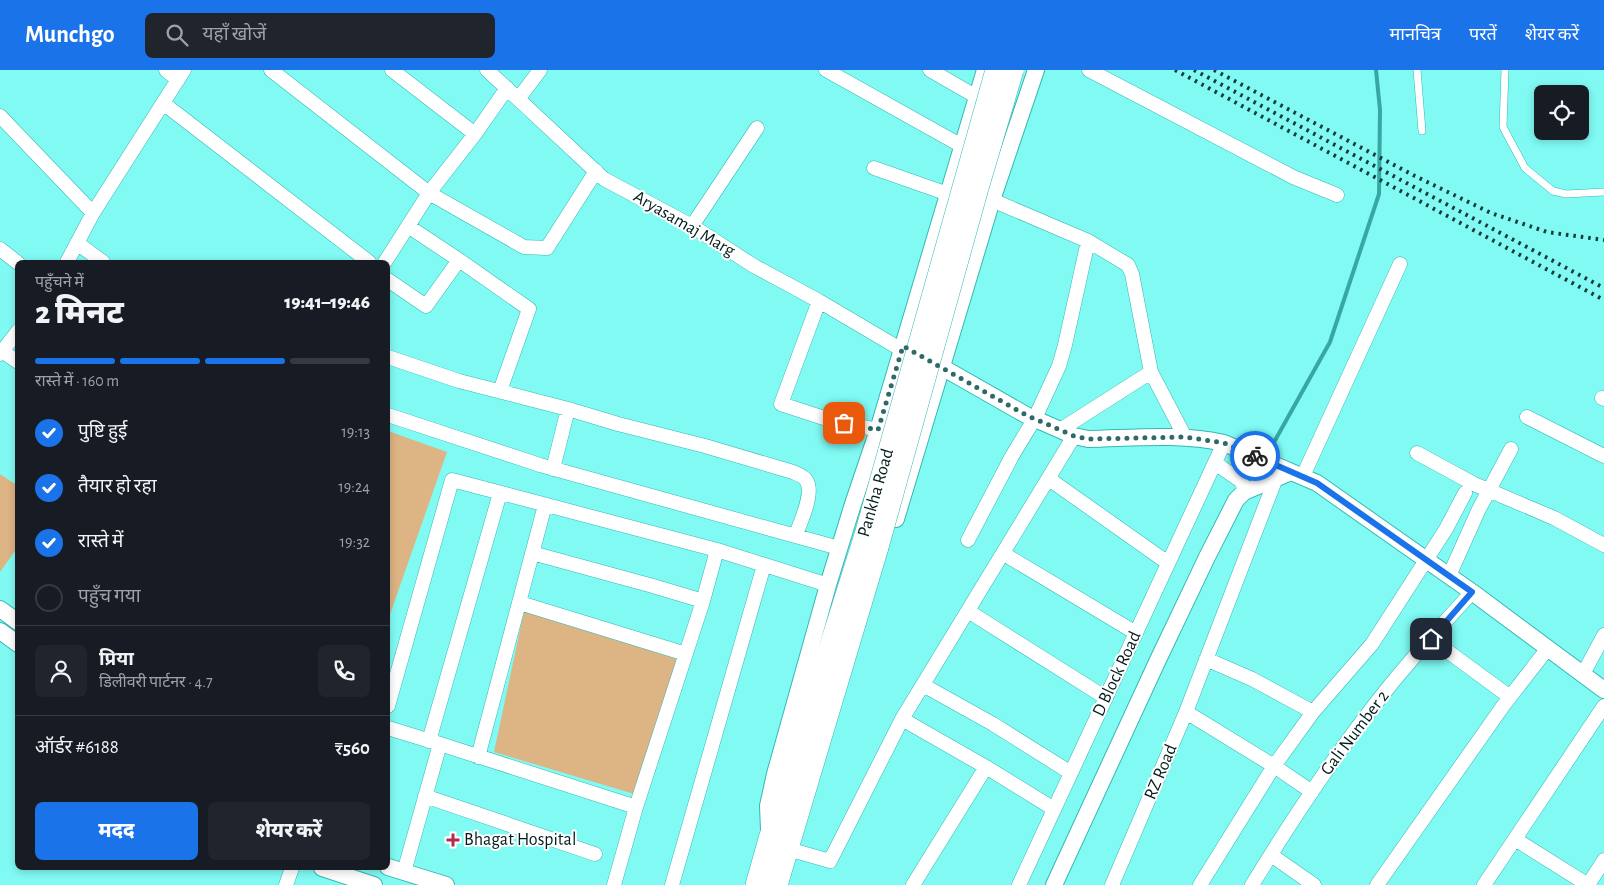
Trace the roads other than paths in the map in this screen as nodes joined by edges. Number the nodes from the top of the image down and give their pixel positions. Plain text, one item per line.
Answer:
1 (166, 70) edge
2 (271, 70) edge
3 (392, 70) edge
4 (487, 70) edge
5 (540, 70) edge
6 (826, 70) edge
7 (930, 70) edge
8 (984, 70) edge
9 (996, 70) edge
10 (1013, 70) edge
11 (1036, 70) edge
12 (1090, 70) edge
13 (1417, 70) edge
14 (1505, 70) edge
15 (181, 75) edge
16 (507, 88) junction
17 (977, 97) junction
18 (519, 98) junction
19 (162, 103) junction
20 (0, 116) edge
21 (756, 128) dead end
22 (1422, 131) dead end
23 (475, 134) junction
24 (962, 146) junction
25 (874, 168) dead end
26 (596, 170) junction
27 (1604, 192) edge
28 (429, 193) junction
29 (948, 194) junction
30 (1337, 195) dead end
31 (992, 200) junction
32 (93, 213) junction
33 (408, 226) junction
34 (692, 226) junction
35 (1088, 241) junction
36 (77, 243) junction
37 (0, 249) edge
38 (68, 260) edge
39 (100, 260) edge
40 (366, 260) edge
41 (386, 260) edge
42 (459, 260) junction
43 (15, 261) edge
44 (1400, 264) dead end
45 (390, 281) edge
46 (819, 301) junction
47 (15, 335) edge
48 (903, 348) junction
49 (1, 353) edge
50 (390, 358) edge
51 (15, 360) edge
52 (941, 367) junction
53 (1151, 372) junction
54 (500, 391) junction
55 (568, 409) junction
56 (390, 416) edge
57 (1035, 418) junction
58 (1528, 418) dead end
59 (878, 430) junction
60 (1067, 433) junction
61 (1185, 437) junction
62 (1224, 443) junction
63 (1511, 449) dead end
64 (1417, 453) dead end
65 (1604, 456) edge
66 (1215, 463) junction
67 (553, 469) junction
68 (1290, 475) junction
69 (1049, 479) junction
70 (1488, 490) junction
71 (1246, 491) junction
72 (1465, 492) dead end
73 (500, 493) junction
74 (545, 505) junction
75 (796, 535) junction
76 (968, 540) dead end
77 (871, 541) junction
78 (1604, 545) edge
79 (840, 548) junction
80 (716, 550) junction
81 (532, 553) junction
82 (1004, 554) junction
83 (1426, 560) junction
84 (1168, 563) junction
85 (764, 565) junction
86 (1449, 576) junction
87 (828, 585) junction
88 (1472, 592) junction
89 (703, 601) junction
90 (520, 603) junction
91 (0, 610) edge
92 (968, 611) junction
93 (15, 620) edge
94 (0, 631) edge
95 (1136, 633) junction
96 (1604, 635) edge
97 (1431, 639) junction
98 (15, 642) edge
99 (1548, 648) junction
100 (686, 654) junction
101 (1599, 656) edge
102 (1206, 658) junction
103 (1583, 674) junction
104 (923, 685) junction
105 (1604, 690) edge
106 (1510, 697) junction
107 (1106, 698) junction
108 (390, 699) edge
109 (1604, 706) edge
110 (1186, 712) junction
111 (1313, 712) junction
112 (902, 719) junction
113 (390, 729) edge
114 (435, 742) junction
115 (478, 757) junction
116 (1274, 766) junction
117 (986, 767) junction
118 (1071, 773) junction
119 (1312, 792) junction
120 (425, 796) junction
121 (636, 807) junction
122 (1054, 809) junction
123 (769, 839) junction
124 (1515, 839) junction
125 (788, 849) junction
126 (595, 854) dead end
127 (1271, 855) junction
128 (1604, 860) edge
129 (390, 868) edge
130 (291, 870) edge
131 (328, 870) edge
132 (404, 872) junction
133 (286, 885) edge
134 (374, 885) edge
135 (446, 885) edge
136 (614, 885) edge
137 (672, 885) edge
138 (756, 885) edge
139 (777, 885) edge
140 (913, 885) edge
141 (1019, 885) edge
142 (1054, 885) edge
143 (1112, 885) edge
144 (1200, 885) edge
145 (1252, 885) edge
146 (1314, 885) edge
147 (1377, 885) edge
148 (1484, 885) edge
149 (1588, 885) edge

1 - 15 street
2 - 28 street
3 - 23 street
4 - 16 street, Aryasamaj Marg
5 - 18 street
6 - 24 street
7 - 17 street
8 - 17 street
9 - 77 main road, Pankha Road, bridge
10 - 77 main road, Pankha Road, bridge
11 - 31 street
12 - 30 street
13 - 22 lane
14 - 27 lane
15 - 19 street
16 - 18 street, Aryasamaj Marg
16 - 23 street
17 - 24 street
18 - 26 street, Aryasamaj Marg
19 - 32 street
19 - 40 street
20 - 32 street
21 - 34 street
23 - 28 street
24 - 29 street
25 - 29 street
26 - 28 street
26 - 34 street, Aryasamaj Marg
28 - 33 street
29 - 48 street
31 - 35 street
31 - 52 street
32 - 36 street
33 - 41 street
33 - 42 street
34 - 46 street, Aryasamaj Marg
35 - 53 street
35 - 57 street
36 - 38 street
36 - 39 street
37 - 43 street
42 - 45 street
42 - 54 street
44 - 68 street, RZ Road
46 - 48 street, Aryasamaj Marg
46 - 59 street
47 - 49 street
48 - 52 street
48 - 59 street
49 - 51 street
50 - 54 street
52 - 57 street
52 - 125 street
53 - 60 street
53 - 61 street
54 - 55 street
55 - 67 street
55 - 75 street
56 - 67 street
57 - 60 street
57 - 76 street
58 - 65 street
59 - 79 street
60 - 61 street
60 - 69 street
61 - 62 street
62 - 66 street, D Block Road
62 - 68 street
63 - 70 street
64 - 70 street
66 - 71 street
66 - 84 street, D Block Road
67 - 75 street
68 - 71 street
68 - 83 street
68 - 102 street, RZ Road
69 - 82 street
69 - 84 street
70 - 78 street
70 - 86 street
71 - 142 street
72 - 83 street
73 - 74 street
73 - 108 street
73 - 114 street
74 - 80 street
74 - 81 street
75 - 79 street
77 - 123 main road, Pankha Road
77 - 125 main road, Pankha Road
79 - 87 street
80 - 85 street
80 - 89 street
81 - 89 street
81 - 90 street
82 - 92 street
82 - 95 street
83 - 86 street
83 - 111 street
84 - 95 street, D Block Road
85 - 87 street
85 - 137 street
86 - 88 street
87 - 123 street
88 - 97 street, Gali Number 2
88 - 99 street
89 - 100 street
90 - 100 street
90 - 115 street
91 - 93 street
92 - 104 street
92 - 107 street
94 - 98 street
95 - 107 street, D Block Road
96 - 101 street
97 - 106 street
97 - 119 street, Gali Number 2
99 - 103 street
99 - 106 street
100 - 121 street
101 - 103 street
102 - 110 street, RZ Road
102 - 111 street
103 - 105 street
104 - 112 street
104 - 118 street
106 - 147 street
107 - 118 street, D Block Road
109 - 124 street
110 - 116 street
110 - 143 street, RZ Road
111 - 116 street
112 - 117 street
112 - 125 street
113 - 114 street
114 - 115 street
114 - 120 street
115 - 121 street
116 - 119 street
116 - 144 street
117 - 122 street
117 - 140 street
118 - 122 street, D Block Road
119 - 127 street, Gali Number 2
120 - 126 street
120 - 132 street
121 - 136 street
122 - 141 street, D Block Road
123 - 138 main road, Pankha Road
124 - 148 street
124 - 149 street
125 - 139 main road, Pankha Road
127 - 145 street, Gali Number 2
127 - 146 street
128 - 149 street
129 - 132 street
130 - 133 street
131 - 134 street
132 - 135 street

